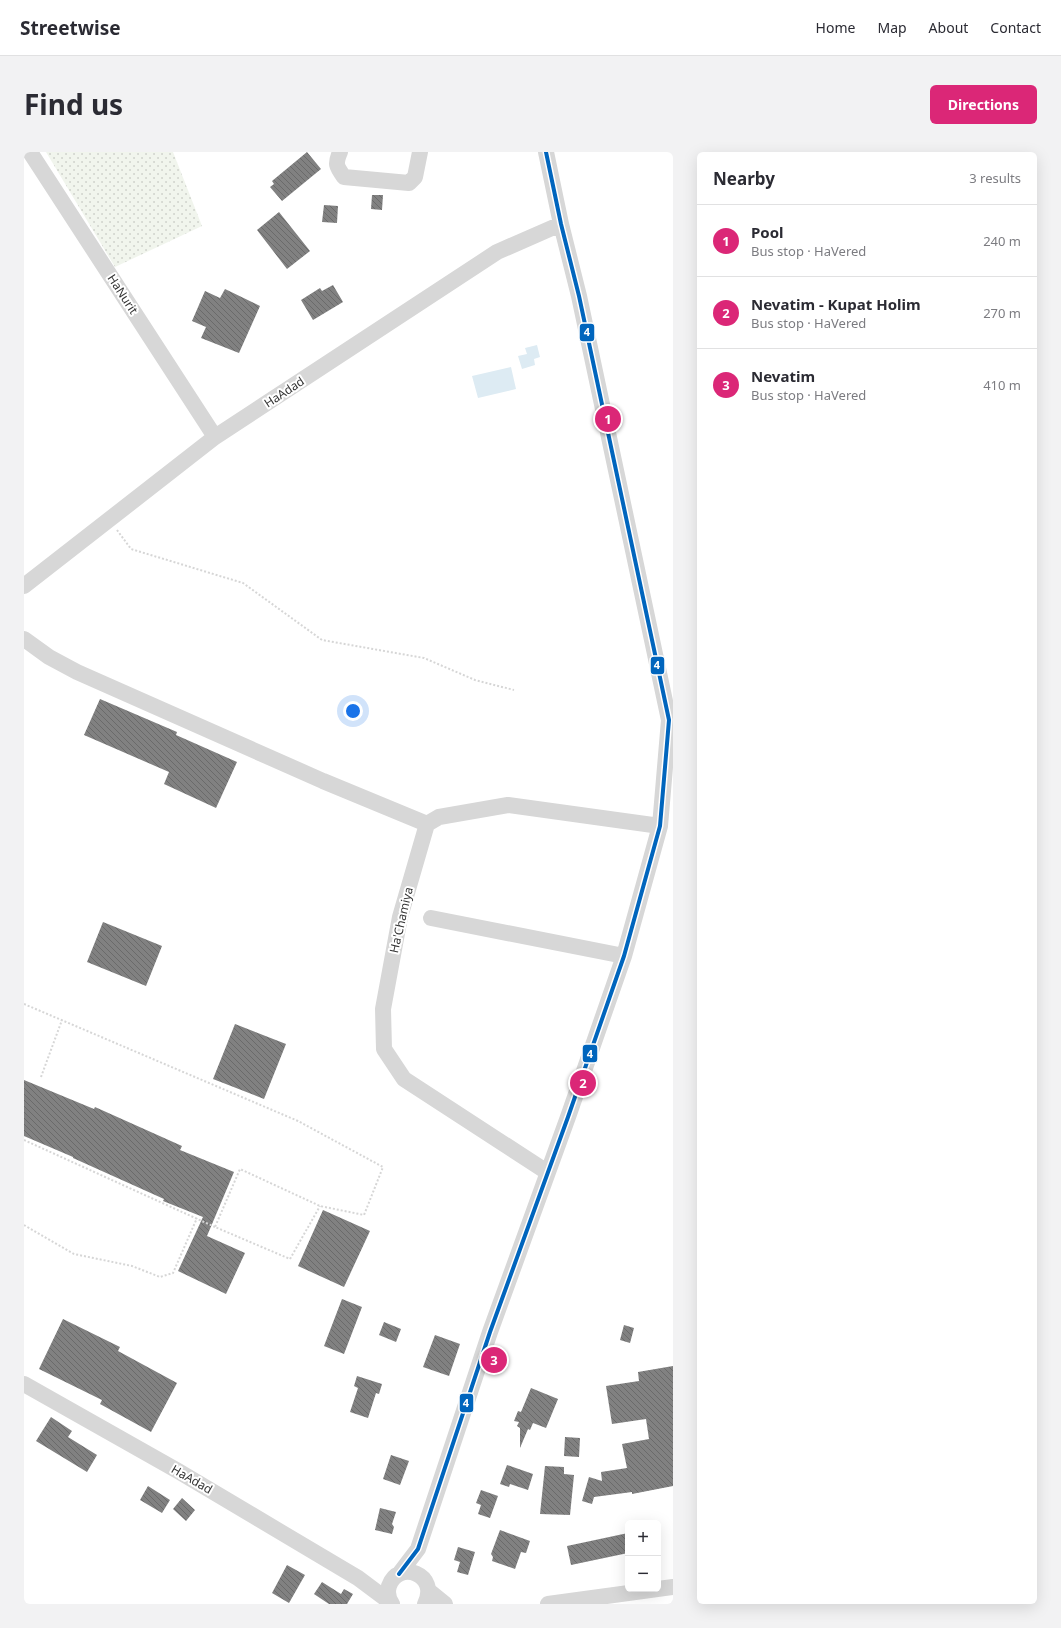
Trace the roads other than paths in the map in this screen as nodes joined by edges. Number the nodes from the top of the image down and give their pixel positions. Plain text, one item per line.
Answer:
1 (30, 152) edge
2 (340, 152) edge
3 (420, 152) edge
4 (546, 152) edge
5 (561, 224) junction
6 (215, 437) junction
7 (24, 586) edge
8 (24, 639) edge
9 (427, 824) junction
10 (660, 826) junction
11 (431, 918) dead end
12 (624, 956) junction
13 (547, 1172) junction
14 (24, 1384) edge
15 (418, 1549) junction
16 (420, 1575) junction
17 (396, 1576) junction
18 (358, 1578) junction
19 (673, 1587) edge
20 (427, 1597) edge
21 (611, 1599) edge
22 (391, 1603) edge
23 (445, 1604) edge
24 (548, 1604) edge

1 - 6 street, HaNurit
2 - 3 street
4 - 5 street
5 - 6 street, HaAdad
5 - 10 street
6 - 7 street, HaAdad
8 - 9 street
9 - 10 street
9 - 13 street, Ha'Chamiya
10 - 12 street
11 - 12 street
12 - 13 street
13 - 15 street
14 - 18 street, HaAdad
15 - 16 street
15 - 17 street
16 - 17 street, HaAdad
16 - 20 street
17 - 18 street, HaAdad
17 - 22 street
18 - 22 street, HaAdad
19 - 21 street
20 - 23 street
21 - 24 street

